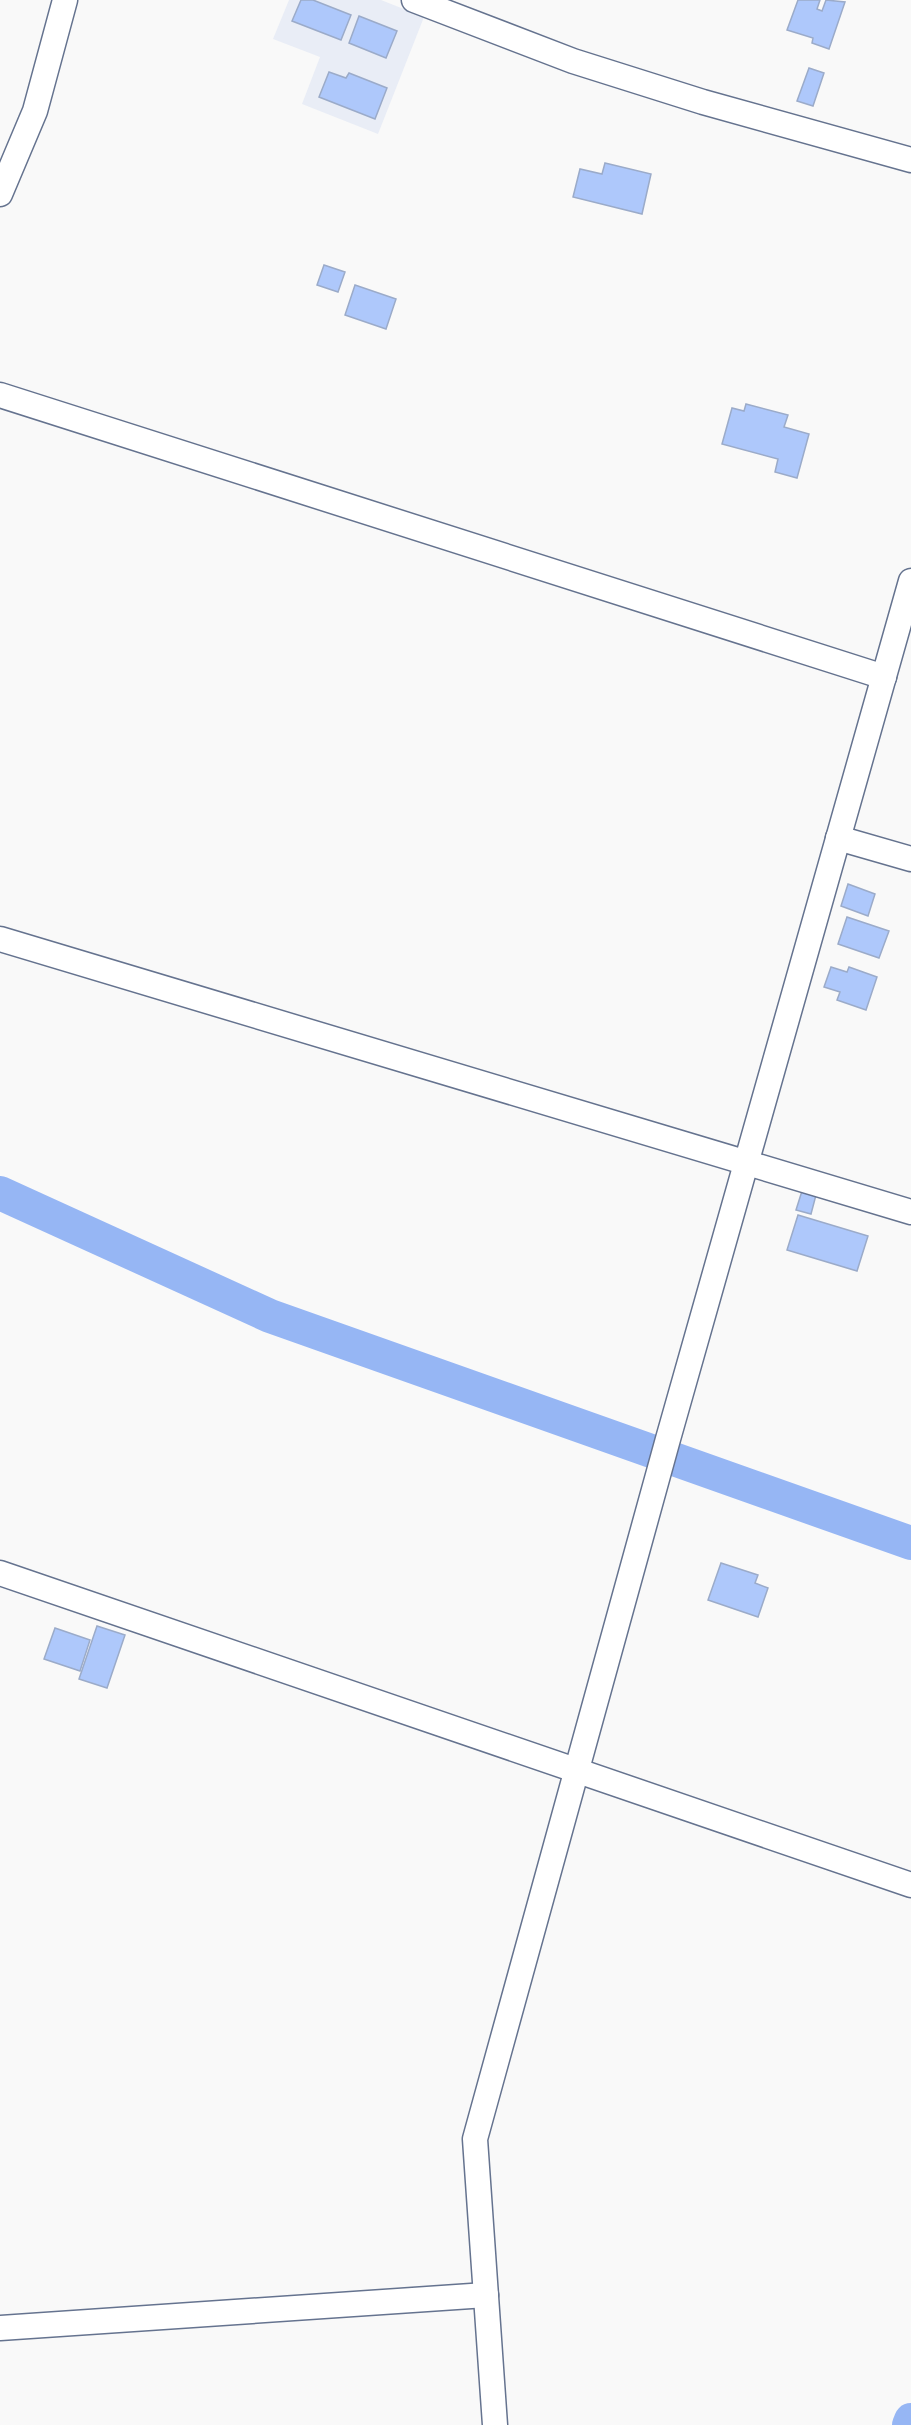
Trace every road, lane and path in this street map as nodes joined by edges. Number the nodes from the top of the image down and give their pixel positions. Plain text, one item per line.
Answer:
1 (65, 0) edge
2 (414, 0) edge
3 (911, 160) edge
4 (0, 194) edge
5 (0, 395) edge
6 (911, 581) edge
7 (884, 677) junction
8 (838, 838) junction
9 (911, 859) edge
10 (0, 939) edge
11 (747, 1162) junction
12 (911, 1212) edge
13 (0, 1573) edge
14 (577, 1771) junction
15 (911, 1885) edge
16 (486, 2295) junction
17 (0, 2328) edge
18 (495, 2425) edge

1 - 4 street
2 - 3 street
5 - 7 street
6 - 7 street
7 - 8 street
8 - 9 street
8 - 11 street
10 - 11 street
11 - 12 street
11 - 14 street
13 - 14 street
14 - 15 street
14 - 16 street
16 - 17 street
16 - 18 street

